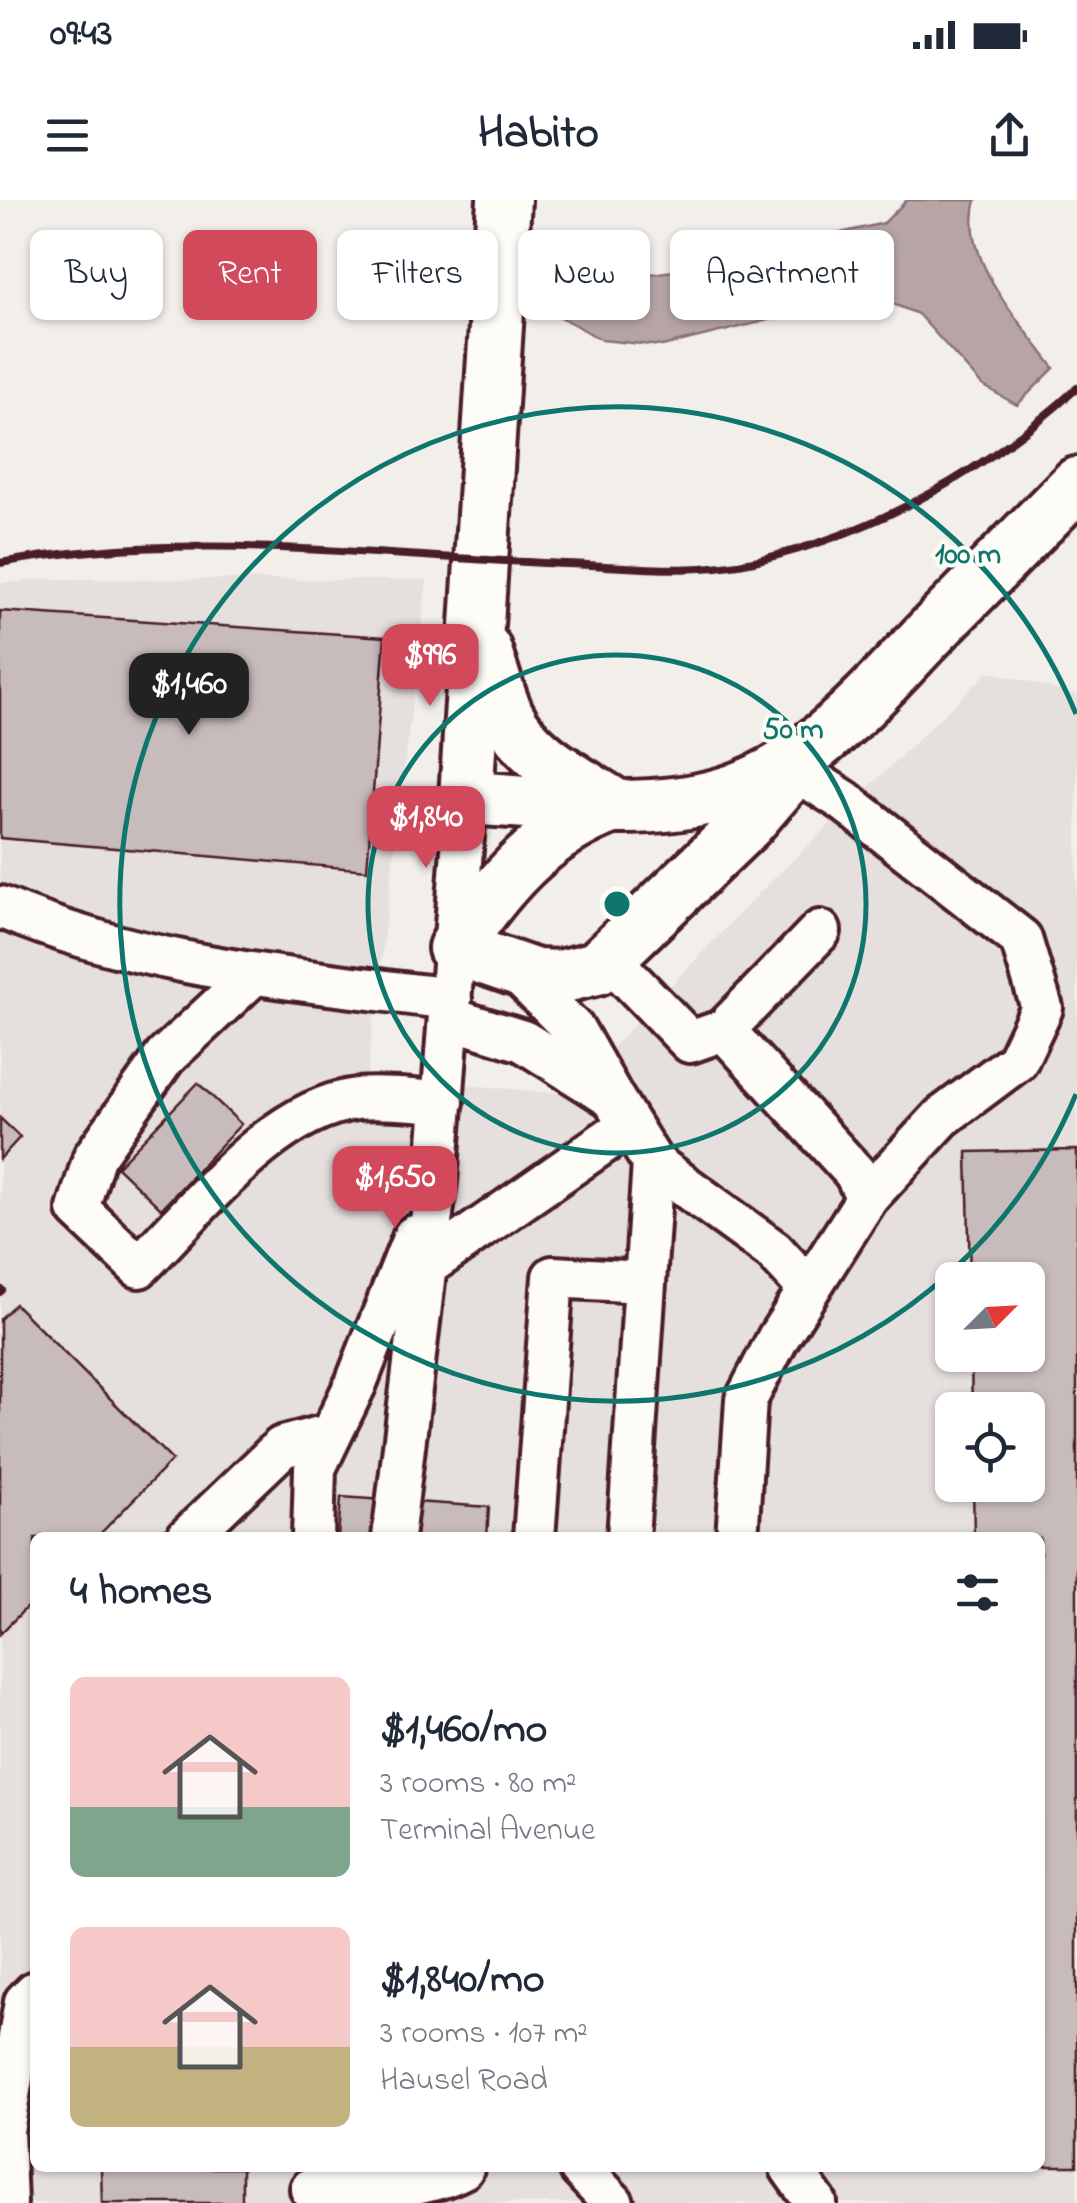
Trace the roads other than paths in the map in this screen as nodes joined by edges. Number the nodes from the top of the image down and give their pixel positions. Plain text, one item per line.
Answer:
1 (504, 200) edge
2 (1077, 484) edge
3 (476, 625) junction
4 (806, 756) junction
5 (466, 798) junction
6 (616, 806) junction
7 (0, 907) edge
8 (820, 931) dead end
9 (609, 958) junction
10 (509, 966) junction
11 (254, 974) junction
12 (452, 989) junction
13 (724, 1030) junction
14 (443, 1102) junction
15 (621, 1111) junction
16 (653, 1163) junction
17 (436, 1182) junction
18 (867, 1198) junction
19 (426, 1268) junction
20 (644, 1282) junction
21 (809, 1289) junction
22 (332, 1434) junction
23 (194, 1532) edge
24 (312, 1532) edge
25 (394, 1532) edge
26 (534, 1532) edge
27 (628, 1532) edge
28 (738, 1532) edge
29 (20, 2006) edge
30 (455, 2172) edge
31 (584, 2172) edge
32 (794, 2172) edge
33 (311, 2187) edge
34 (6, 2203) edge
35 (612, 2203) edge
36 (816, 2203) edge

1 - 3 main road
2 - 4 main road
3 - 5 main road
3 - 6 main road
4 - 6 main road
4 - 9 main road
4 - 18 street
5 - 6 main road
5 - 12 street
6 - 12 main road
7 - 11 street
8 - 13 street
9 - 10 main road
9 - 13 street
10 - 12 main road
10 - 15 street
11 - 12 street
11 - 14 street
12 - 14 street
12 - 15 street
13 - 18 street
14 - 17 street
15 - 16 street
15 - 19 street
16 - 20 street
16 - 21 street
17 - 19 street
17 - 22 street
18 - 21 street
19 - 25 street
20 - 26 street
20 - 27 street
21 - 28 street
22 - 23 street
22 - 24 street
29 - 34 street
30 - 33 street
31 - 35 street
32 - 36 street

